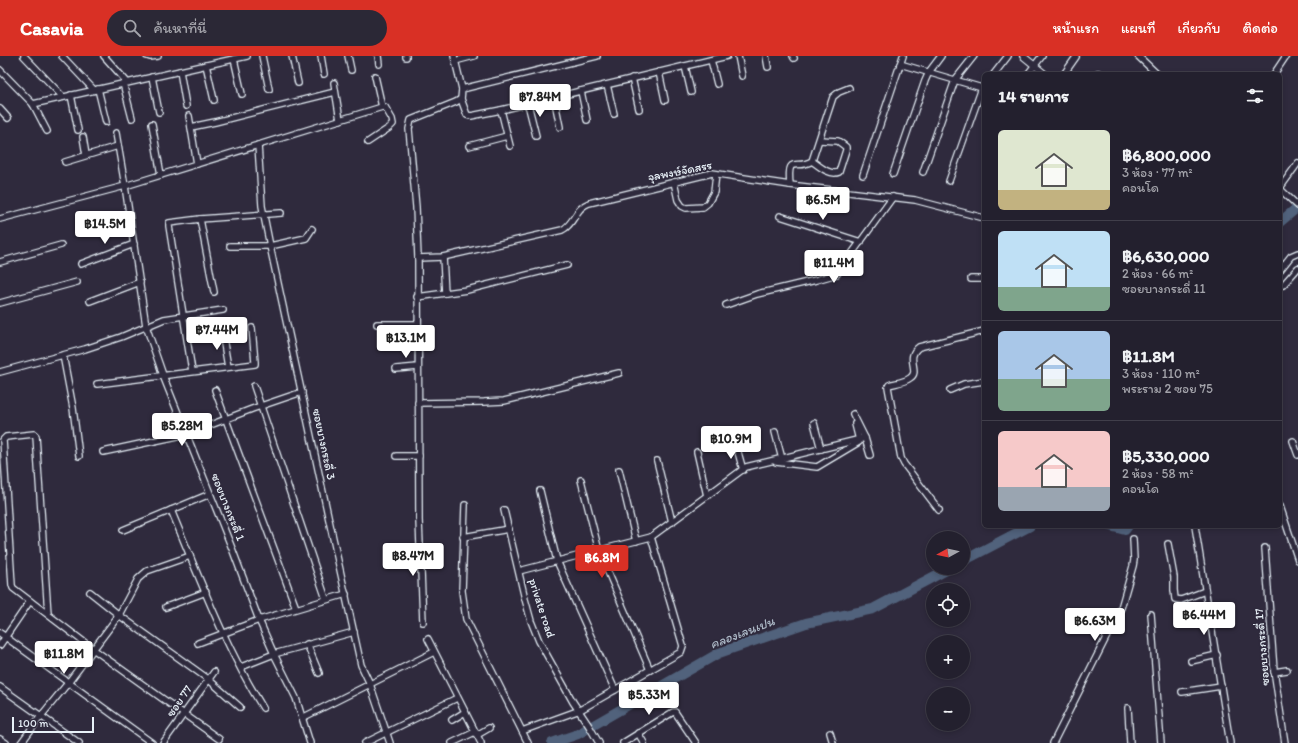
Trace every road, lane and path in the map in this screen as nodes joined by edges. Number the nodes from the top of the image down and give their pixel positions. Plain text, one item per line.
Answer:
1 (24, 56) edge
2 (62, 56) edge
3 (104, 56) edge
4 (147, 56) edge
5 (158, 56) edge
6 (247, 56) edge
7 (262, 56) edge
8 (292, 56) edge
9 (321, 56) edge
10 (348, 56) edge
11 (378, 56) edge
12 (474, 56) edge
13 (597, 56) edge
14 (727, 56) edge
15 (738, 56) edge
16 (766, 56) edge
17 (903, 56) edge
18 (941, 56) edge
19 (974, 56) edge
20 (1008, 56) edge
21 (1023, 56) edge
22 (1042, 56) edge
23 (1138, 56) edge
24 (1286, 56) edge
25 (1076, 57) dead end
26 (455, 58) edge
27 (234, 59) junction
28 (711, 60) junction
29 (379, 64) dead end
30 (900, 64) junction
31 (206, 65) junction
32 (685, 66) junction
33 (1034, 66) junction
34 (768, 67) dead end
35 (0, 70) edge
36 (351, 70) dead end
37 (180, 71) junction
38 (659, 72) junction
39 (930, 72) junction
40 (996, 72) edge
41 (1030, 72) edge
42 (1042, 72) edge
43 (1065, 72) edge
44 (1155, 72) edge
45 (1275, 72) edge
46 (324, 74) dead end
47 (375, 76) dead end
48 (742, 76) dead end
49 (152, 77) junction
50 (632, 78) junction
51 (955, 80) junction
52 (125, 83) junction
53 (298, 83) dead end
54 (334, 83) dead end
55 (717, 84) dead end
56 (607, 85) junction
57 (982, 87) edge
58 (850, 88) dead end
59 (270, 89) dead end
60 (462, 89) junction
61 (96, 90) junction
62 (982, 90) edge
63 (581, 91) junction
64 (335, 92) junction
65 (691, 92) dead end
66 (242, 94) dead end
67 (71, 95) junction
68 (63, 97) junction
69 (554, 97) junction
70 (461, 99) junction
71 (214, 100) dead end
72 (665, 100) dead end
73 (32, 104) junction
74 (528, 104) junction
75 (186, 106) dead end
76 (382, 107) junction
77 (0, 109) edge
78 (639, 109) dead end
79 (501, 110) junction
80 (159, 112) dead end
81 (614, 114) dead end
82 (189, 116) dead end
83 (8, 118) dead end
84 (132, 118) dead end
85 (340, 120) junction
86 (587, 120) dead end
87 (106, 122) dead end
88 (152, 124) dead end
89 (191, 126) junction
90 (560, 127) dead end
91 (78, 130) dead end
92 (47, 131) dead end
93 (116, 134) dead end
94 (507, 136) junction
95 (536, 136) dead end
96 (83, 137) dead end
97 (820, 140) junction
98 (368, 142) dead end
99 (258, 145) junction
100 (118, 146) junction
101 (469, 146) dead end
102 (510, 146) dead end
103 (86, 155) junction
104 (812, 161) junction
105 (65, 162) dead end
106 (1298, 163) edge
107 (197, 164) junction
108 (923, 172) dead end
109 (716, 174) junction
110 (893, 174) dead end
111 (161, 175) junction
112 (863, 175) dead end
113 (949, 181) dead end
114 (674, 182) junction
115 (790, 185) junction
116 (125, 186) junction
117 (1282, 186) edge
118 (1282, 191) edge
119 (893, 197) junction
120 (1296, 205) edge
121 (281, 213) dead end
122 (263, 214) junction
123 (780, 216) dead end
124 (982, 217) edge
125 (0, 219) edge
126 (200, 219) junction
127 (312, 230) dead end
128 (861, 242) junction
129 (134, 244) junction
130 (61, 245) dead end
131 (230, 246) dead end
132 (270, 246) junction
133 (1298, 253) edge
134 (443, 257) junction
135 (418, 258) junction
136 (0, 262) edge
137 (81, 264) dead end
138 (567, 265) dead end
139 (1282, 267) edge
140 (1298, 268) edge
141 (971, 279) dead end
142 (982, 279) edge
143 (77, 282) dead end
144 (140, 282) junction
145 (1283, 285) dead end
146 (214, 292) dead end
147 (445, 293) junction
148 (417, 297) junction
149 (90, 301) dead end
150 (0, 303) edge
151 (726, 304) dead end
152 (223, 310) dead end
153 (182, 316) junction
154 (377, 324) dead end
155 (418, 324) junction
156 (146, 326) junction
157 (252, 328) dead end
158 (222, 332) dead end
159 (982, 332) edge
160 (64, 355) junction
161 (228, 367) junction
162 (418, 367) junction
163 (396, 368) dead end
164 (192, 371) junction
165 (0, 372) edge
166 (619, 373) dead end
167 (163, 375) junction
168 (982, 381) edge
169 (97, 384) dead end
170 (254, 386) dead end
171 (215, 390) dead end
172 (950, 390) dead end
173 (302, 392) junction
174 (418, 403) junction
175 (260, 406) junction
176 (226, 419) junction
177 (814, 423) dead end
178 (775, 432) dead end
179 (187, 434) junction
180 (862, 439) junction
181 (1293, 441) dead end
182 (736, 445) dead end
183 (820, 449) junction
184 (103, 452) dead end
185 (697, 452) dead end
186 (870, 455) dead end
187 (1298, 455) edge
188 (79, 456) dead end
189 (396, 456) dead end
190 (419, 456) junction
191 (782, 459) junction
192 (657, 461) dead end
193 (772, 461) junction
194 (619, 470) dead end
195 (743, 470) junction
196 (581, 480) dead end
197 (540, 490) dead end
198 (210, 494) junction
199 (707, 496) junction
200 (465, 505) dead end
201 (171, 510) junction
202 (504, 510) dead end
203 (939, 510) dead end
204 (1282, 512) edge
205 (672, 522) junction
206 (1195, 528) edge
207 (509, 529) junction
208 (122, 530) dead end
209 (463, 537) junction
210 (651, 537) junction
211 (1133, 539) dead end
212 (636, 541) junction
213 (1168, 544) dead end
214 (1265, 548) dead end
215 (599, 551) junction
216 (190, 556) junction
217 (1298, 560) edge
218 (557, 562) junction
219 (519, 571) junction
220 (1205, 591) junction
221 (90, 592) dead end
222 (206, 592) junction
223 (346, 594) junction
224 (326, 599) junction
225 (30, 601) junction
226 (166, 607) dead end
227 (296, 608) junction
228 (48, 614) junction
229 (1151, 614) dead end
230 (118, 615) junction
231 (259, 620) junction
232 (423, 622) dead end
233 (354, 632) junction
234 (0, 633) edge
235 (223, 633) junction
236 (6, 637) junction
237 (428, 639) dead end
238 (198, 643) dead end
239 (307, 644) junction
240 (0, 645) edge
241 (93, 649) junction
242 (434, 652) junction
243 (274, 654) junction
244 (1216, 656) junction
245 (1191, 661) dead end
246 (240, 667) junction
247 (650, 670) junction
248 (1287, 670) dead end
249 (214, 672) dead end
250 (1274, 672) junction
251 (319, 673) dead end
252 (208, 679) junction
253 (68, 683) junction
254 (370, 684) junction
255 (0, 686) edge
256 (1222, 686) junction
257 (615, 690) junction
258 (1182, 692) dead end
259 (458, 698) junction
260 (240, 707) dead end
261 (263, 708) dead end
262 (1128, 708) dead end
263 (580, 710) junction
264 (465, 712) junction
265 (184, 714) junction
266 (41, 716) junction
267 (302, 718) junction
268 (452, 720) dead end
269 (489, 728) dead end
270 (522, 731) junction
271 (386, 732) junction
272 (830, 732) dead end
273 (638, 733) junction
274 (476, 734) junction
275 (0, 738) edge
276 (219, 739) dead end
277 (6, 743) edge
278 (21, 743) edge
279 (79, 743) edge
280 (152, 743) edge
281 (163, 743) edge
282 (310, 743) edge
283 (365, 743) edge
284 (390, 743) edge
285 (452, 743) edge
286 (480, 743) edge
287 (528, 743) edge
288 (599, 743) edge
289 (623, 743) edge
290 (644, 743) edge
291 (696, 743) edge
292 (833, 743) edge
293 (1053, 743) edge
294 (1130, 743) edge
295 (1161, 743) edge
296 (1230, 743) edge
297 (1285, 743) edge

1 - 68 street
2 - 61 street
3 - 52 street
4 - 5 street
6 - 27 street
7 - 59 street
8 - 53 street
9 - 46 street
10 - 36 street
11 - 29 street
12 - 26 street
13 - 60 street
14 - 28 street
15 - 48 street
16 - 34 street
17 - 30 street
18 - 39 street
19 - 51 street
20 - 40 street
21 - 33 street
22 - 33 street
23 - 44 street
24 - 45 street
25 - 43 street
26 - 60 street
27 - 31 street
27 - 66 street
28 - 32 street
28 - 55 street
30 - 39 street
30 - 112 street
31 - 37 street
31 - 71 street
32 - 38 street
32 - 65 street
33 - 41 street
33 - 42 street
35 - 73 street
37 - 49 street
37 - 75 street
38 - 50 street
38 - 72 street
39 - 51 street
39 - 110 street
47 - 76 street
49 - 52 street
49 - 80 street
50 - 56 street
50 - 78 street
51 - 57 street
51 - 108 street
52 - 61 street
52 - 84 street
54 - 64 street
56 - 63 street
56 - 81 street
58 - 97 street
60 - 70 street
61 - 67 street
61 - 87 street
62 - 113 street
63 - 69 street
63 - 86 street
64 - 85 street
64 - 89 street
67 - 68 street
67 - 91 street
68 - 73 street
69 - 74 street
69 - 90 street
70 - 79 street
70 - 135 street
73 - 92 street
74 - 79 street
74 - 95 street
76 - 85 street
76 - 98 street
77 - 83 street
79 - 94 street
82 - 89 street
85 - 99 street
88 - 111 street
89 - 107 street
93 - 100 street, ซอยบางกระดี่ 1
94 - 101 street
94 - 102 street
96 - 103 street
97 - 104 street
97 - 104 street
99 - 107 street
99 - 122 street, ซอยบางกระดี่ 3
100 - 103 street
100 - 116 street, ซอยบางกระดี่ 1
103 - 105 street
104 - 115 street
106 - 117 street
107 - 111 street
109 - 114 street, จุลพงษ์จัดสรร
109 - 114 street
109 - 115 street, จุลพงษ์จัดสรร
111 - 116 street
114 - 134 street, จุลพงษ์จัดสรร
115 - 119 street, จุลพงษ์จัดสรร
116 - 125 street
116 - 129 street, ซอยบางกระดี่ 1
118 - 120 street
119 - 124 street, จุลพงษ์จัดสรร
119 - 128 street
121 - 122 street
122 - 126 street
122 - 132 street, ซอยบางกระดี่ 3
123 - 128 street
126 - 146 street
126 - 153 street
127 - 132 street
128 - 151 street
129 - 137 street
129 - 144 street, ซอยบางกระดี่ 1
130 - 136 street
131 - 132 street
132 - 173 street, ซอยบางกระดี่ 3
133 - 139 street
134 - 135 street, จุลพงษ์จัดสรร
134 - 147 street
135 - 148 street
138 - 147 street
140 - 145 street
141 - 142 street
143 - 150 street
144 - 149 street
144 - 156 street, ซอยบางกระดี่ 1
147 - 148 street
148 - 155 street
152 - 153 street
153 - 156 street
153 - 164 street
154 - 155 street
155 - 162 street
156 - 160 street
156 - 167 street, ซอยบางกระดี่ 1
157 - 161 street
158 - 161 street
159 - 203 street
160 - 165 street
160 - 188 street
161 - 164 street
162 - 163 street
162 - 174 street
164 - 167 street
166 - 174 street
167 - 169 street
167 - 179 street, ซอยบางกระดี่ 1
168 - 172 street
170 - 175 street
171 - 176 street
173 - 175 street
173 - 223 street, ซอยบางกระดี่ 3
174 - 190 street
175 - 176 street
175 - 224 street
176 - 179 street
176 - 227 street
177 - 183 street
178 - 191 street
179 - 184 street
179 - 198 street, ซอยบางกระดี่ 1
180 - 183 street
180 - 186 street
180 - 193 street
181 - 187 street
182 - 195 street
183 - 191 street
185 - 199 street
189 - 190 street
190 - 232 street
191 - 193 street
192 - 205 street
193 - 195 street
194 - 212 street
195 - 199 street
196 - 215 street
197 - 218 street
198 - 201 street
198 - 231 street, ซอยบางกระดี่ 1
199 - 205 street
200 - 209 street
201 - 208 street
201 - 216 street
202 - 207 street, private road
204 - 217 street
205 - 210 street
206 - 220 street
207 - 209 street
207 - 219 street, private road
209 - 270 street
210 - 212 street
210 - 247 street
211 - 293 street
212 - 215 street
213 - 220 street
214 - 250 street, ซอยบางกระดี่ 17
215 - 218 street
215 - 247 street
216 - 222 street
216 - 230 street
218 - 219 street
218 - 257 street
219 - 263 street, private road
220 - 244 street
221 - 230 street
222 - 226 street
222 - 235 street
223 - 224 street
223 - 233 street, ซอยบางกระดี่ 3
224 - 227 street
225 - 228 street
225 - 228 street
225 - 236 street
227 - 231 street
228 - 241 street
229 - 295 street
230 - 241 street
230 - 252 street
231 - 235 street
231 - 243 street, ซอยบางกระดี่ 1
233 - 239 street
233 - 254 street, ซอยบางกระดี่ 3
234 - 236 street
235 - 238 street
235 - 246 street
236 - 240 street
236 - 253 street
237 - 242 street
239 - 243 street
239 - 251 street
241 - 253 street
241 - 265 street
242 - 254 street
242 - 259 street
243 - 246 street
243 - 267 street, ซอยบางกระดี่ 1
244 - 245 street
244 - 256 street
246 - 261 street
247 - 257 street
248 - 250 street
249 - 252 street, ซอย 77
250 - 297 street, ซอยบางกระดี่ 17
252 - 260 street
252 - 265 street, ซอย 77
253 - 266 street
253 - 280 street
254 - 267 street
254 - 271 street, ซอยบางกระดี่ 3
255 - 266 street
256 - 258 street
256 - 296 street
257 - 263 street
259 - 264 street
259 - 271 street
262 - 294 street
263 - 270 street
263 - 288 street, private road
264 - 268 street
264 - 274 street
265 - 276 street
265 - 281 street, ซอย 77
266 - 278 street
266 - 279 street
267 - 282 street, ซอยบางกระดี่ 1
269 - 274 street
270 - 287 street
271 - 283 street
271 - 284 street, ซอยบางกระดี่ 3
272 - 292 street
273 - 289 street
273 - 290 street
273 - 291 street
274 - 285 street
274 - 286 street
275 - 277 street

